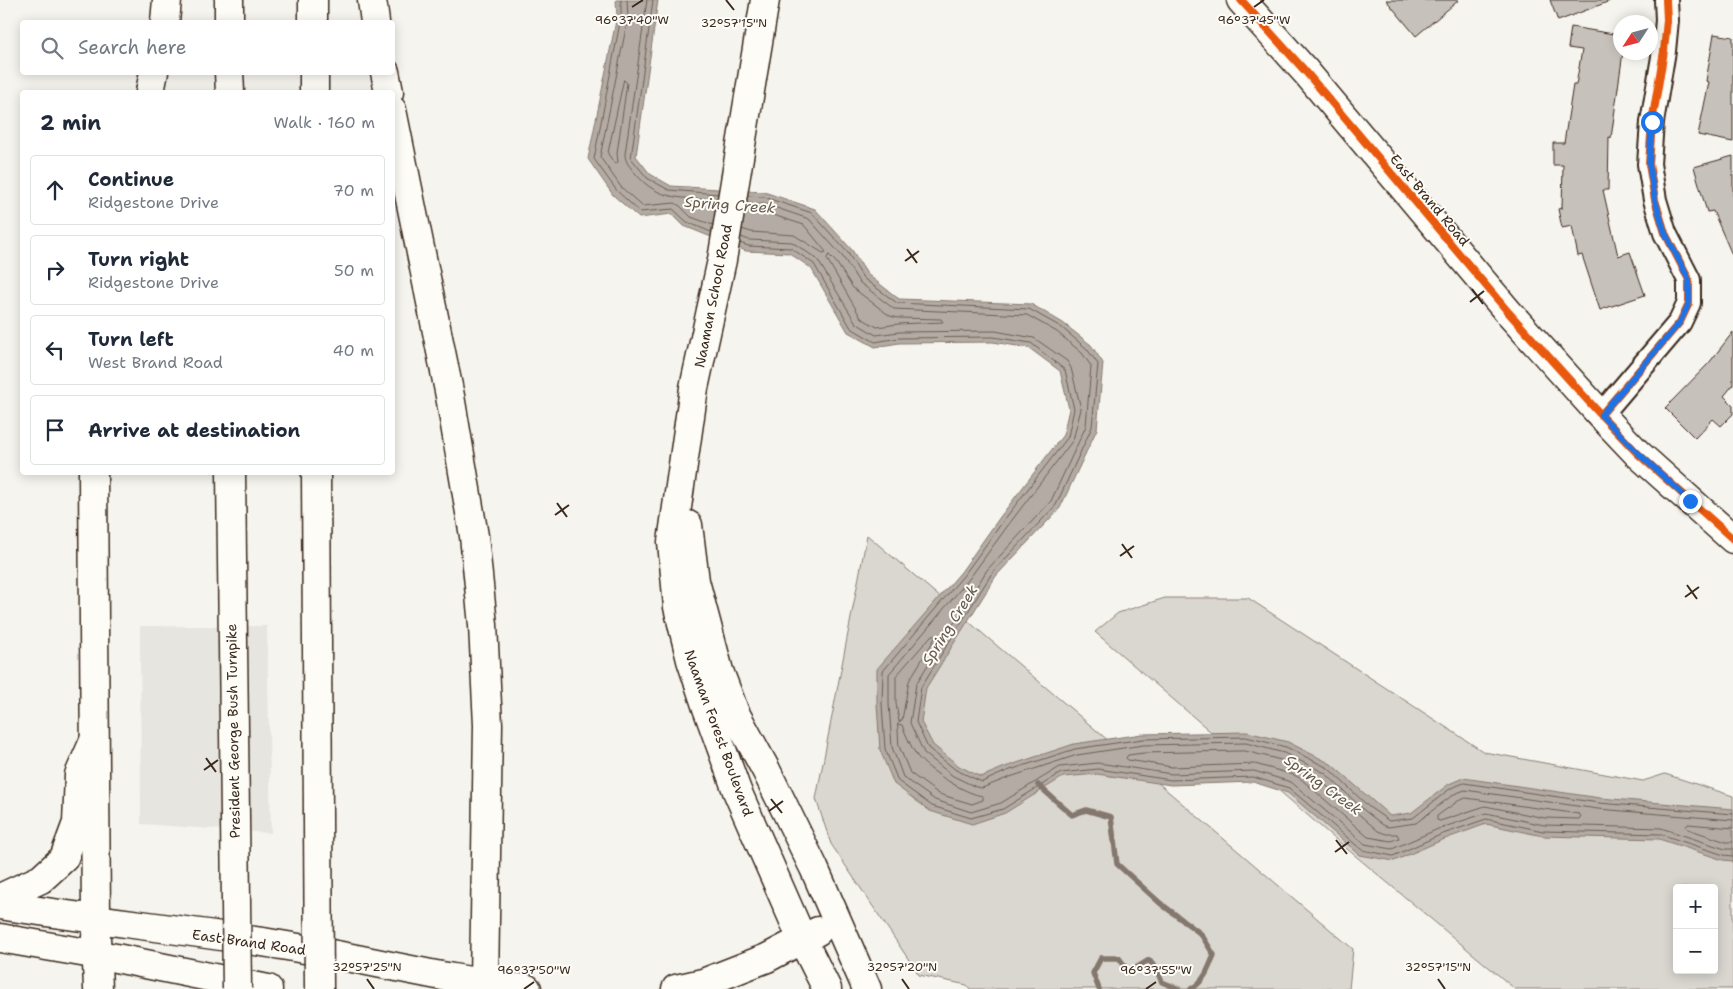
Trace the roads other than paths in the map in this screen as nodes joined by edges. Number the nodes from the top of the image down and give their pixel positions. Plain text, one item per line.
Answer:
1 (168, 0) edge
2 (229, 0) edge
3 (313, 0) edge
4 (372, 0) edge
5 (765, 0) edge
6 (1241, 0) edge
7 (1666, 0) edge
8 (165, 20) edge
9 (229, 20) edge
10 (313, 20) edge
11 (375, 20) edge
12 (153, 75) edge
13 (229, 75) edge
14 (314, 75) edge
15 (386, 75) edge
16 (150, 90) edge
17 (230, 90) edge
18 (314, 90) edge
19 (389, 90) edge
20 (395, 125) edge
21 (1601, 415) junction
22 (682, 474) junction
23 (93, 475) edge
24 (231, 475) edge
25 (316, 475) edge
26 (1733, 539) edge
27 (94, 741) junction
28 (0, 898) edge
29 (0, 905) edge
30 (96, 920) junction
31 (837, 921) junction
32 (0, 938) edge
33 (802, 939) junction
34 (96, 955) junction
35 (857, 986) edge
36 (484, 987) edge
37 (98, 989) edge
38 (237, 989) edge
39 (268, 989) edge
40 (319, 989) edge
41 (527, 989) edge
42 (676, 989) edge
43 (826, 989) edge

1 - 8 main road
2 - 9 main road
3 - 10 main road
4 - 11 main road
5 - 22 main road, Naaman School Road
6 - 21 main road, East Brand Road
7 - 21 street
12 - 16 main road
13 - 17 main road
14 - 18 main road
15 - 19 main road
20 - 36 main road
21 - 26 main road, East Brand Road
22 - 31 main road, Naaman Forest Boulevard
22 - 33 main road, Naaman Forest Boulevard
23 - 27 main road
24 - 38 main road, President George Bush Turnpike, bridge
25 - 40 main road, bridge
27 - 28 main road
27 - 30 main road
29 - 30 main road, East Brand Road
30 - 34 main road
30 - 36 main road, East Brand Road
31 - 33 main road
31 - 35 main road, Naaman Forest Boulevard
32 - 34 main road
33 - 42 main road
33 - 43 main road, Naaman Forest Boulevard
34 - 37 main road
34 - 39 main road
36 - 41 main road, East Brand Road

